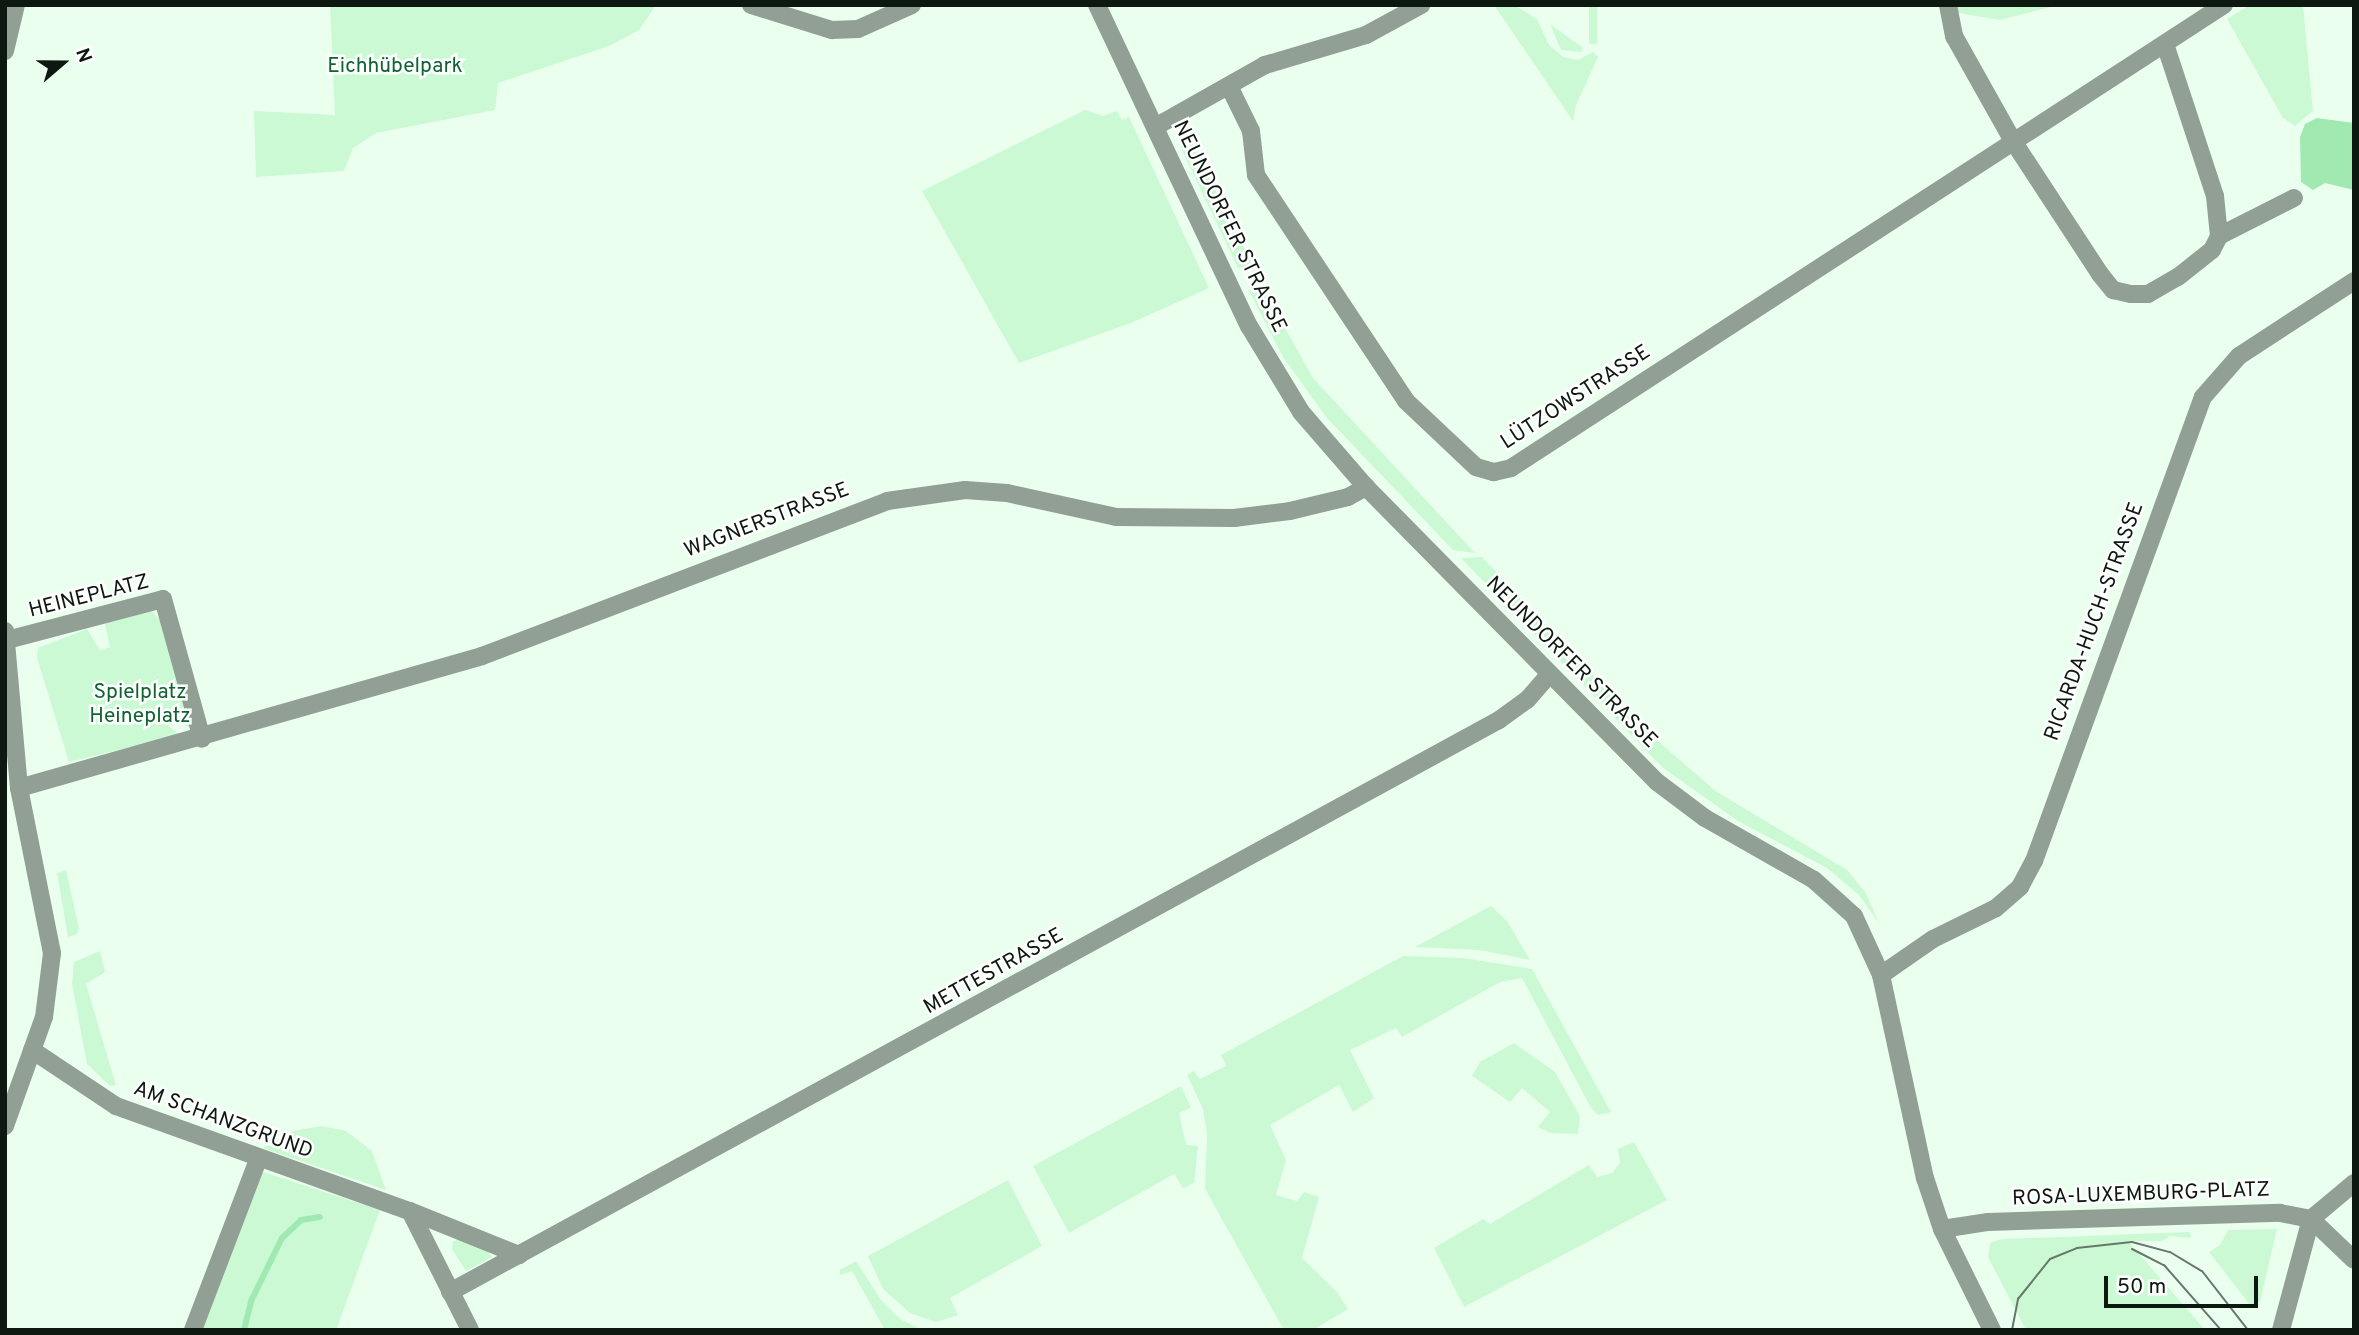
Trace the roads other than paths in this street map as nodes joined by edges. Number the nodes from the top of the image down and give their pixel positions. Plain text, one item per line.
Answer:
1 (16, 5) edge
2 (751, 5) edge
3 (912, 5) edge
4 (1097, 5) edge
5 (1421, 5) edge
6 (1948, 5) edge
7 (2224, 5) edge
8 (2165, 44) junction
9 (5, 51) edge
10 (1229, 86) junction
11 (1155, 127) junction
12 (2013, 141) junction
13 (2294, 198) dead end
14 (2219, 236) junction
15 (2354, 281) edge
16 (1366, 487) junction
17 (6, 636) edge
18 (1548, 676) junction
19 (9, 722) edge
20 (202, 739) junction
21 (19, 788) junction
22 (1881, 975) junction
23 (32, 1050) junction
24 (5, 1126) edge
25 (258, 1160) junction
26 (2354, 1183) edge
27 (411, 1211) junction
28 (2311, 1219) junction
29 (1942, 1229) junction
30 (519, 1255) junction
31 (2354, 1260) edge
32 (450, 1292) junction
33 (193, 1330) edge
34 (470, 1330) edge
35 (1992, 1330) edge
36 (2281, 1330) edge

1 - 9 street
2 - 3 street
4 - 11 street, NEUNDORFER STRASSE
5 - 10 street
6 - 12 street
7 - 8 street, LÜTZOWSTRASSE
8 - 12 street, LÜTZOWSTRASSE
8 - 14 street
10 - 11 street
10 - 12 street, LÜTZOWSTRASSE
11 - 16 street, NEUNDORFER STRASSE
12 - 14 street
13 - 14 street
15 - 22 street, RICARDA-HUCH-STRASSE
16 - 18 street, NEUNDORFER STRASSE
16 - 20 street, WAGNERSTRASSE
17 - 19 street, HEINEPLATZ
17 - 20 street, HEINEPLATZ
18 - 22 street, NEUNDORFER STRASSE
18 - 30 street, METTESTRASSE
19 - 21 street, HEINEPLATZ
20 - 21 street
21 - 23 street, HEINEPLATZ
22 - 29 street, NEUNDORFER STRASSE
23 - 24 street, HEINEPLATZ
23 - 25 street, AM SCHANZGRUND
25 - 27 street, AM SCHANZGRUND
25 - 33 street
26 - 28 street
27 - 30 street, AM SCHANZGRUND
27 - 32 street
28 - 29 street, ROSA-LUXEMBURG-PLATZ
28 - 31 street
28 - 36 street
29 - 35 street, NEUNDORFER STRASSE
30 - 32 street, METTESTRASSE
32 - 34 street

